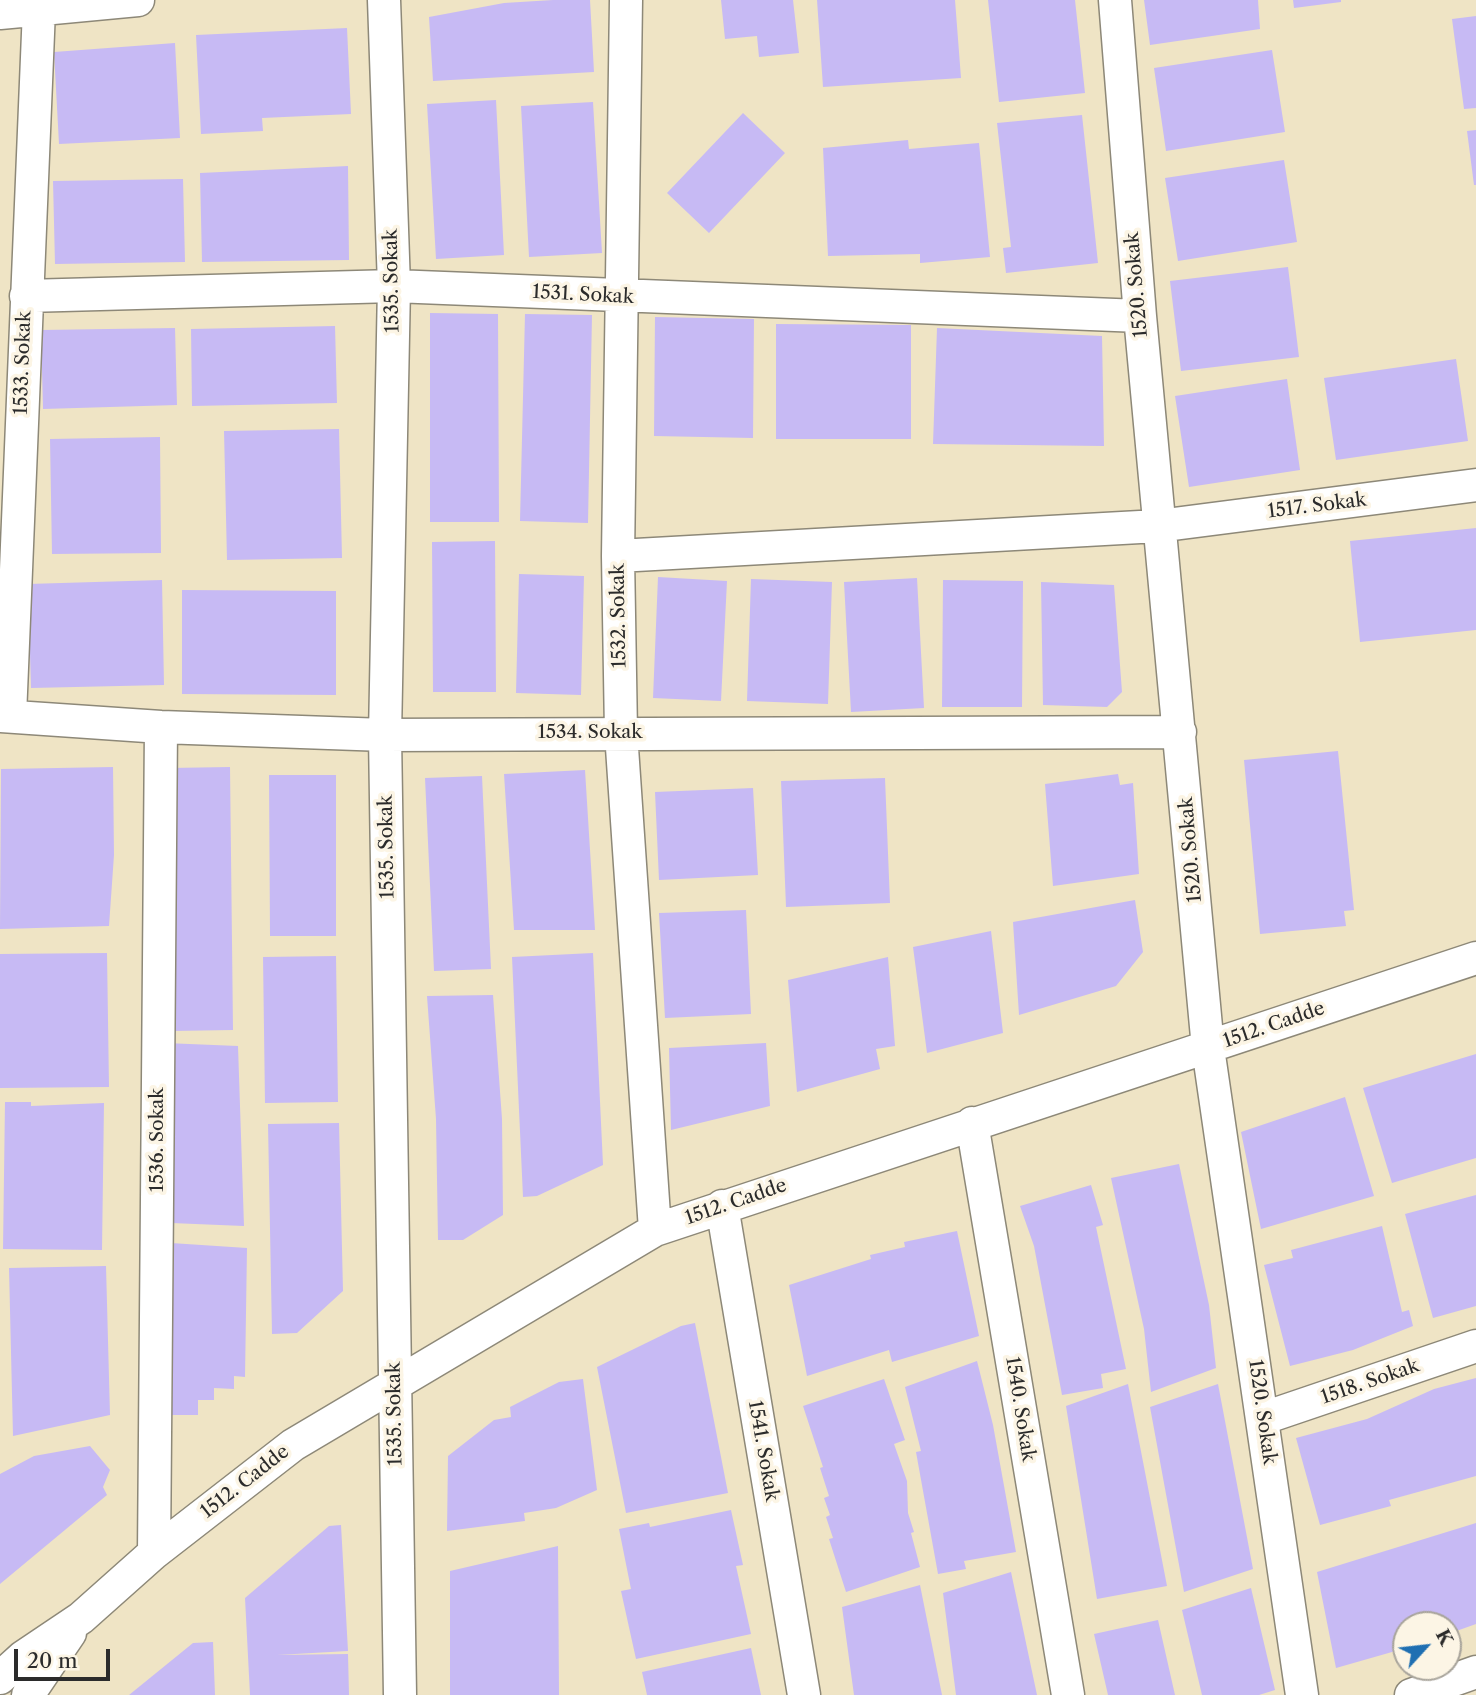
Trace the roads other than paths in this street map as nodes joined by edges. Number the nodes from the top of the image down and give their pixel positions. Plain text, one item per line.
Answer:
1 (138, 0) edge
2 (384, 0) edge
3 (626, 0) edge
4 (1115, 0) edge
5 (38, 9) junction
6 (0, 13) edge
7 (394, 286) junction
8 (26, 296) junction
9 (621, 297) junction
10 (1140, 316) junction
11 (1476, 485) edge
12 (1158, 526) junction
13 (618, 556) junction
14 (5, 716) edge
15 (161, 727) junction
16 (1180, 732) junction
17 (621, 733) junction
18 (385, 735) junction
19 (1476, 957) edge
20 (1208, 1048) junction
21 (972, 1123) junction
22 (722, 1206) junction
23 (654, 1230) junction
24 (1476, 1346) edge
25 (394, 1383) junction
26 (1264, 1418) junction
27 (154, 1553) junction
28 (81, 1618) junction
29 (1476, 1672) edge
30 (0, 1678) edge
31 (28, 1695) edge
32 (400, 1695) edge
33 (804, 1695) edge
34 (1068, 1695) edge
35 (1302, 1695) edge
36 (1411, 1695) edge

1 - 5 street
2 - 7 street, 1535. Sokak
3 - 9 street, 1532. Sokak
4 - 10 street, 1520. Sokak
5 - 6 street
5 - 8 street, 1533. Sokak
7 - 8 street, 1531. Sokak
7 - 9 street, 1531. Sokak
7 - 18 street, 1535. Sokak
8 - 14 street, 1533. Sokak
9 - 10 street, 1531. Sokak
9 - 13 street, 1532. Sokak
10 - 12 street, 1520. Sokak
11 - 12 street, 1517. Sokak
12 - 13 street, 1517. Sokak
12 - 16 street, 1520. Sokak
13 - 17 street, 1532. Sokak
14 - 15 street, 1534. Sokak
15 - 18 street, 1534. Sokak
15 - 27 street, 1536. Sokak
16 - 17 street, 1534. Sokak
16 - 20 street, 1520. Sokak
17 - 18 street, 1534. Sokak
17 - 23 street, 1532. Sokak
18 - 25 street, 1535. Sokak
19 - 20 street, 1512. Cadde
20 - 21 street, 1512. Cadde
20 - 26 street, 1520. Sokak
21 - 22 street, 1512. Cadde
21 - 34 street, 1540. Sokak
22 - 23 street, 1512. Cadde
22 - 33 street, 1541. Sokak
23 - 25 street, 1512. Cadde
24 - 26 street, 1518. Sokak
25 - 27 street, 1512. Cadde
25 - 32 street, 1535. Sokak
26 - 35 street, 1520. Sokak
27 - 28 street, 1512. Cadde
28 - 30 street, 1512. Cadde
28 - 31 street, 1512. Cadde
29 - 36 street

